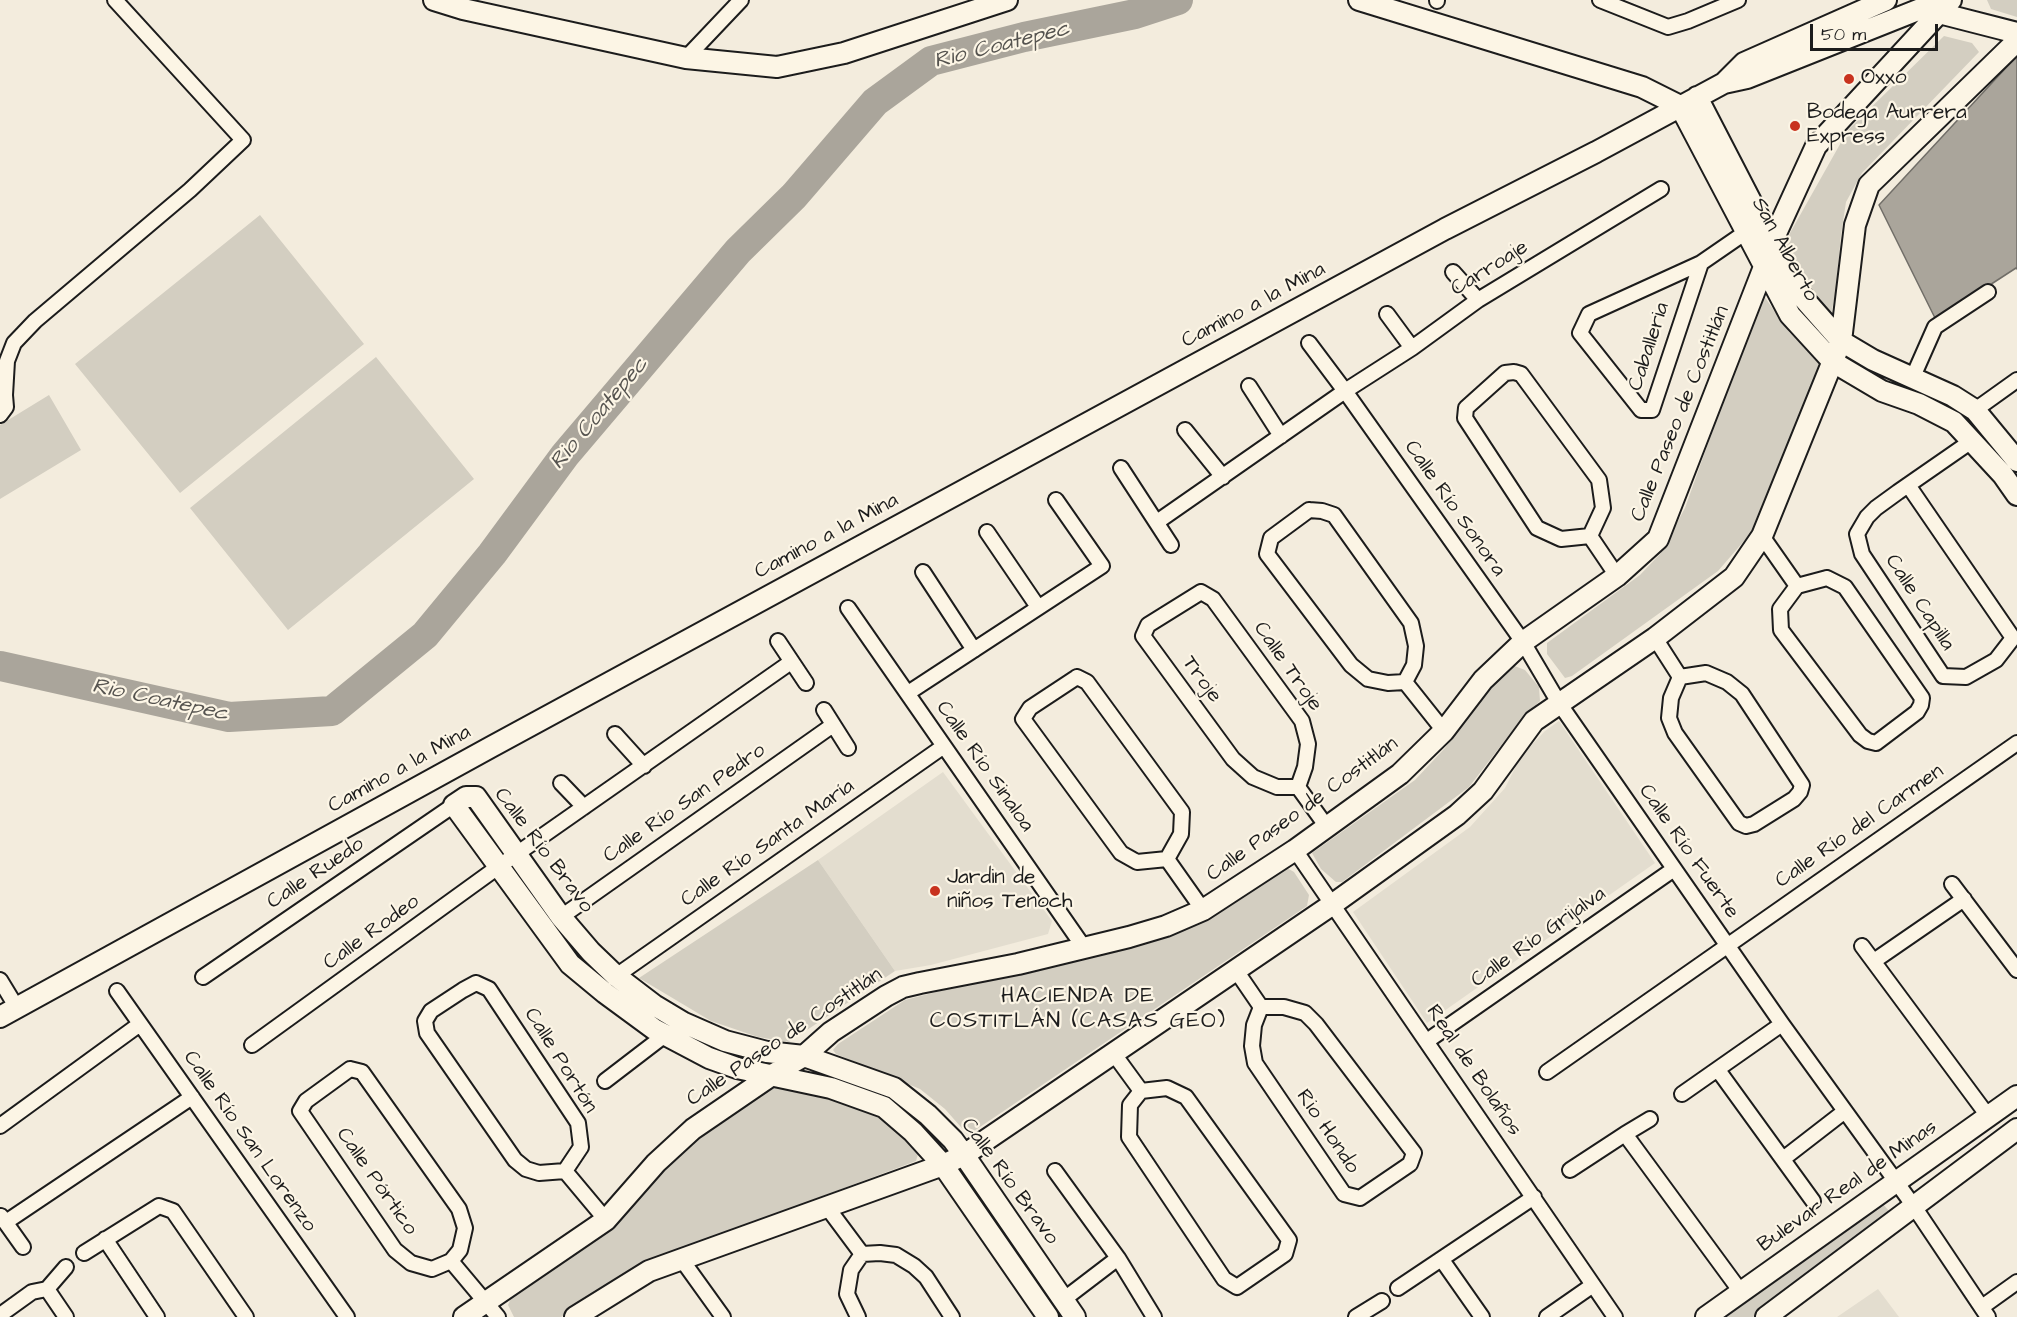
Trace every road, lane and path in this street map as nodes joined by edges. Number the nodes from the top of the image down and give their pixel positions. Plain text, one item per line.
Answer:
1 (115, 0) edge
2 (434, 0) edge
3 (741, 0) edge
4 (1006, 0) edge
5 (1359, 0) edge
6 (1600, 0) edge
7 (1738, 0) edge
8 (1886, 0) edge
9 (1935, 4) edge
10 (2017, 33) edge
11 (2017, 41) edge
12 (686, 58) junction
13 (1724, 83) junction
14 (1689, 101) junction
15 (1661, 189) dead end
16 (1746, 232) junction
17 (1772, 242) junction
18 (1701, 263) junction
19 (1764, 267) junction
20 (1453, 272) dead end
21 (1988, 292) dead end
22 (1478, 300) junction
23 (1388, 314) dead end
24 (1841, 341) junction
25 (1309, 343) dead end
26 (1412, 348) junction
27 (1833, 362) junction
28 (1912, 379) junction
29 (2017, 380) edge
30 (1249, 386) dead end
31 (1345, 391) junction
32 (1975, 410) junction
33 (0, 415) edge
34 (1185, 430) dead end
35 (1281, 436) junction
36 (1973, 441) junction
37 (2017, 461) edge
38 (1121, 468) dead end
39 (1223, 477) junction
40 (1908, 485) junction
41 (2017, 495) edge
42 (1056, 500) dead end
43 (1157, 522) junction
44 (987, 532) dead end
45 (1762, 536) junction
46 (1590, 537) junction
47 (1171, 545) dead end
48 (923, 572) dead end
49 (1617, 576) junction
50 (1797, 586) junction
51 (1213, 599) joint
52 (1038, 607) junction
53 (848, 608) dead end
54 (1655, 638) junction
55 (778, 641) dead end
56 (1523, 642) junction
57 (974, 650) junction
58 (791, 662) junction
59 (1680, 677) junction
60 (1405, 681) junction
61 (806, 683) dead end
62 (908, 693) junction
63 (1559, 703) junction
64 (824, 710) dead end
65 (834, 725) junction
66 (1444, 731) junction
67 (615, 734) dead end
68 (2017, 742) edge
69 (944, 746) junction
70 (848, 748) dead end
71 (644, 766) junction
72 (561, 783) dead end
73 (1298, 787) junction
74 (454, 805) junction
75 (584, 807) junction
76 (1327, 827) junction
77 (1295, 850) junction
78 (517, 855) junction
79 (1167, 859) junction
80 (498, 867) junction
81 (1674, 869) junction
82 (1952, 884) dead end
83 (1964, 899) junction
84 (1333, 904) junction
85 (1203, 910) junction
86 (561, 917) junction
87 (1728, 946) junction
88 (1862, 946) dead end
89 (1085, 949) junction
90 (1874, 961) junction
91 (1235, 969) junction
92 (2017, 970) edge
93 (616, 976) junction
94 (202, 977) dead end
95 (0, 980) edge
96 (117, 991) dead end
97 (1261, 1007) junction
98 (9, 1013) edge
99 (140, 1023) junction
100 (1782, 1024) junction
101 (665, 1035) junction
102 (1427, 1041) junction
103 (252, 1045) dead end
104 (1114, 1054) junction
105 (804, 1056) junction
106 (1718, 1070) junction
107 (1547, 1072) dead end
108 (772, 1075) junction
109 (605, 1080) dead end
110 (1141, 1091) junction
111 (1682, 1094) dead end
112 (2017, 1096) edge
113 (192, 1097) junction
114 (1845, 1111) junction
115 (1988, 1116) junction
116 (1650, 1119) dead end
117 (0, 1126) edge
118 (2017, 1129) edge
119 (1625, 1134) junction
120 (964, 1155) junction
121 (1783, 1159) junction
122 (943, 1165) junction
123 (1570, 1170) dead end
124 (565, 1171) junction
125 (1055, 1171) dead end
126 (1896, 1183) junction
127 (1534, 1197) junction
128 (1813, 1201) dead end
129 (1913, 1205) junction
130 (827, 1208) junction
131 (3, 1218) edge
132 (606, 1220) junction
133 (105, 1239) junction
134 (23, 1247) dead end
135 (84, 1253) dead end
136 (862, 1254) junction
137 (1118, 1258) junction
138 (682, 1260) junction
139 (1442, 1260) junction
140 (451, 1262) junction
141 (66, 1267) dead end
142 (2017, 1282) edge
143 (1593, 1285) junction
144 (1398, 1288) dead end
145 (47, 1289) junction
146 (1741, 1292) junction
147 (1063, 1300) junction
148 (485, 1301) junction
149 (1382, 1301) dead end
150 (1985, 1312) edge
151 (0, 1315) edge
152 (66, 1317) edge
153 (157, 1317) edge
154 (246, 1317) edge
155 (348, 1317) edge
156 (464, 1317) edge
157 (498, 1317) edge
158 (575, 1317) edge
159 (723, 1317) edge
160 (858, 1317) edge
161 (952, 1317) edge
162 (1048, 1317) edge
163 (1075, 1317) edge
164 (1154, 1317) edge
165 (1356, 1317) edge
166 (1482, 1317) edge
167 (1547, 1317) edge
168 (1616, 1317) edge
169 (1706, 1317) edge
170 (1766, 1317) edge

1 - 33 street
2 - 12 street
3 - 12 street
4 - 12 street
5 - 14 street
6 - 7 street
8 - 13 street
9 - 10 street
9 - 13 street
9 - 17 street, Calle Paseo de Costitlán
11 - 24 street
13 - 14 street, Camino a la Mina
14 - 16 street, San Alberto
14 - 17 street, San Alberto
14 - 98 street, Camino a la Mina
15 - 22 street, Carroaje
16 - 18 street, Caballeria
16 - 19 street, San Alberto
17 - 19 street, Calle Paseo de Costitlán
17 - 24 street, San Alberto
18 - 18 street, Caballeria
19 - 27 street, San Alberto
19 - 49 street, Calle Paseo de Costitlán
20 - 22 street
21 - 28 street
22 - 26 street, Carroaje
23 - 26 street
24 - 27 street
24 - 28 street, San Alberto
25 - 31 street, Calle Río Sonora
26 - 31 street, Carroaje
27 - 36 street, San Alberto
27 - 45 street
28 - 32 street, San Alberto
29 - 32 street
30 - 35 street
31 - 35 street, Carroaje
31 - 56 street, Calle Río Sonora
32 - 37 street, San Alberto
34 - 39 street
35 - 39 street, Carroaje
36 - 40 street
36 - 41 street, San Alberto
38 - 43 street
39 - 43 street, Carroaje
40 - 40 street, Calle Capilla
42 - 52 street
43 - 47 street
44 - 52 street
45 - 50 street
45 - 54 street
46 - 46 street
46 - 49 street
48 - 57 street
49 - 56 street, Calle Paseo de Costitlán
50 - 50 street
51 - 73 street, Calle Troje
51 - 73 street, Troje
52 - 57 street
53 - 62 street, Calle Río Sinaloa
54 - 59 street
54 - 63 street
55 - 58 street
56 - 63 street, Calle Río Sonora
56 - 66 street, Calle Paseo de Costitlán
57 - 62 street
58 - 61 street
58 - 71 street, Calle Rodeo
59 - 59 street
60 - 60 street
60 - 66 street
62 - 69 street, Calle Río Sinaloa
63 - 81 street, Calle Río Fuerte
63 - 84 street
64 - 65 street
65 - 70 street
65 - 86 street, Calle Río San Pedro
66 - 76 street, Calle Paseo de Costitlán
67 - 71 street
68 - 87 street, Calle Río del Carmen
69 - 89 street, Calle Río Sinaloa
69 - 93 street, Calle Río Santa María
71 - 75 street, Calle Rodeo
72 - 75 street
73 - 76 street
74 - 78 street, Calle Río Bravo
74 - 80 street, Calle Río Bravo
74 - 94 street, Calle Ruedo
75 - 78 street, Calle Rodeo
76 - 77 street, Calle Paseo de Costitlán
77 - 84 street, Real de Bolaños
77 - 85 street, Calle Paseo de Costitlán
78 - 80 street, Calle Rodeo
78 - 86 street, Calle Río Bravo
79 - 79 street
79 - 85 street
80 - 101 street, Calle Río Bravo
80 - 103 street, Calle Rodeo
81 - 87 street, Calle Río Fuerte
81 - 102 street, Calle Río Grijalva
82 - 83 street
83 - 90 street
83 - 92 street
84 - 91 street
84 - 102 street, Real de Bolaños
85 - 89 street, Calle Paseo de Costitlán
86 - 93 street, Calle Río Bravo
87 - 100 street, Calle Río Fuerte
87 - 107 street, Calle Río del Carmen
88 - 90 street
89 - 105 street, Calle Paseo de Costitlán
90 - 115 street
91 - 97 street
91 - 104 street
93 - 105 street, Calle Río Bravo
95 - 98 street
96 - 99 street, Calle Río San Lorenzo
97 - 97 street, Rio Hondo
99 - 113 street, Calle Río San Lorenzo
99 - 117 street
100 - 106 street
100 - 114 street, Calle Río Fuerte
101 - 108 street, Calle Río Bravo
101 - 109 street
102 - 127 street, Real de Bolaños
104 - 110 street
104 - 120 street
105 - 108 street, Calle Paseo de Costitlán
105 - 120 street, Calle Río Bravo
106 - 111 street
106 - 121 street
108 - 122 street, Calle Río Bravo
108 - 132 street, Calle Paseo de Costitlán
110 - 110 street
112 - 115 street, Bulevar Real de Minas
113 - 131 street
113 - 155 street, Calle Río San Lorenzo
114 - 121 street
114 - 126 street, Calle Río Fuerte
115 - 126 street, Bulevar Real de Minas
116 - 119 street
118 - 129 street
119 - 123 street
119 - 146 street
120 - 122 street
120 - 147 street, Calle Río Bravo
121 - 128 street
122 - 130 street
122 - 162 street, Calle Río Bravo
124 - 124 street, Calle Portón
124 - 132 street
125 - 137 street
126 - 129 street, Calle Río Fuerte
126 - 146 street, Bulevar Real de Minas
127 - 139 street
127 - 143 street, Real de Bolaños
129 - 150 street, Calle Río Fuerte
129 - 170 street
130 - 136 street
130 - 138 street
131 - 134 street
132 - 148 street, Calle Paseo de Costitlán
133 - 135 street
133 - 153 street
133 - 154 street
136 - 160 street
136 - 161 street
137 - 147 street
137 - 164 street
138 - 158 street
138 - 159 street
139 - 144 street
139 - 166 street
140 - 140 street, Calle Pórtico
140 - 148 street
141 - 145 street
142 - 150 street
143 - 167 street
143 - 168 street, Real de Bolaños
145 - 151 street
145 - 152 street
146 - 169 street, Bulevar Real de Minas
147 - 163 street, Calle Río Bravo
148 - 156 street, Calle Paseo de Costitlán
148 - 157 street
149 - 165 street

